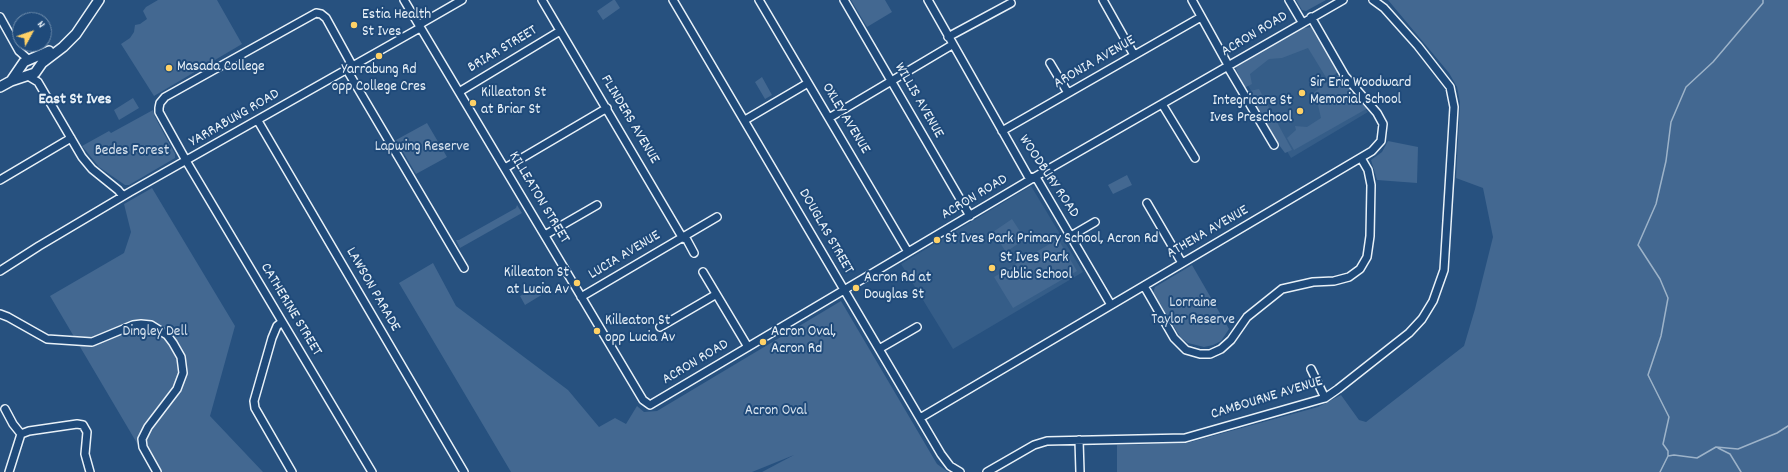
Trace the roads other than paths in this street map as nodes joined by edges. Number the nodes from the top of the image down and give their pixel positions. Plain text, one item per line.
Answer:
1 (95, 0) edge
2 (99, 0) edge
3 (404, 0) edge
4 (462, 0) edge
5 (542, 0) edge
6 (673, 0) edge
7 (758, 0) edge
8 (844, 0) edge
9 (928, 0) edge
10 (1103, 0) edge
11 (1192, 0) edge
12 (1289, 0) edge
13 (1343, 0) edge
14 (1373, 0) edge
15 (1011, 3) dead end
16 (0, 17) edge
17 (1202, 17) junction
18 (1312, 17) junction
19 (1302, 22) junction
20 (420, 26) junction
21 (560, 31) junction
22 (948, 37) junction
23 (952, 44) junction
24 (1134, 55) junction
25 (26, 63) junction
26 (1050, 63) dead end
27 (1228, 66) junction
28 (350, 68) junction
29 (37, 70) junction
30 (27, 76) junction
31 (11, 81) junction
32 (892, 81) junction
33 (38, 82) junction
34 (808, 83) junction
35 (0, 87) edge
36 (459, 92) junction
37 (1068, 93) junction
38 (1162, 104) junction
39 (606, 108) junction
40 (829, 118) junction
41 (745, 120) junction
42 (258, 121) junction
43 (1002, 130) junction
44 (71, 138) junction
45 (1274, 145) dead end
46 (1195, 158) dead end
47 (1361, 158) junction
48 (186, 161) junction
49 (505, 168) junction
50 (1033, 178) junction
51 (0, 180) edge
52 (123, 196) junction
53 (1147, 203) dead end
54 (597, 205) dead end
55 (970, 216) junction
56 (717, 217) dead end
57 (1095, 222) dead end
58 (545, 235) junction
59 (1071, 236) junction
60 (682, 237) junction
61 (908, 252) junction
62 (694, 253) dead end
63 (1182, 263) junction
64 (464, 268) dead end
65 (0, 271) edge
66 (703, 272) dead end
67 (1144, 286) junction
68 (845, 290) junction
69 (716, 295) junction
70 (581, 297) junction
71 (1112, 305) junction
72 (0, 314) edge
73 (282, 322) junction
74 (660, 327) dead end
75 (917, 327) dead end
76 (748, 347) junction
77 (879, 349) junction
78 (1311, 369) dead end
79 (1325, 398) junction
80 (653, 404) joint
81 (5, 409) dead end
82 (920, 418) junction
83 (21, 434) junction
84 (1079, 440) junction
85 (9, 472) edge
86 (90, 472) edge
87 (157, 472) edge
88 (292, 472) edge
89 (372, 472) edge
90 (464, 472) edge
91 (960, 472) edge
92 (987, 472) edge
93 (1080, 472) edge

1 - 25 main road
2 - 29 main road
3 - 20 street, KILLEATON STREET
4 - 20 street, YARRABUNG ROAD
5 - 21 street, FLINDERS AVENUE
6 - 41 street, DOUGLAS STREET
7 - 34 street, OXLEY AVENUE
8 - 32 street, WILLIS AVENUE
9 - 22 street, WOODBURY ROAD
10 - 24 street
11 - 17 street
12 - 19 street
13 - 18 street
14 - 79 street, CAMBOURNE AVENUE
15 - 22 street
16 - 25 street
17 - 24 street, ARONIA AVENUE
17 - 27 street
18 - 19 street, ACRON ROAD
18 - 47 street, ATHENA AVENUE
19 - 27 street, ACRON ROAD
20 - 28 street, YARRABUNG ROAD
20 - 36 street, KILLEATON STREET
21 - 36 street, BRIAR STREET
21 - 39 street, FLINDERS AVENUE
22 - 23 street, WOODBURY ROAD
23 - 32 street
23 - 43 street, WOODBURY ROAD
24 - 37 street, ARONIA AVENUE
25 - 29 main road
25 - 30 main road
25 - 31 main road
26 - 37 street
27 - 38 street, ACRON ROAD
27 - 45 street
28 - 42 street, YARRABUNG ROAD
28 - 48 street, CATHERINE STREET
28 - 64 street
29 - 30 main road
29 - 33 street
30 - 31 main road
30 - 33 street
31 - 35 main road
32 - 40 street
32 - 55 street, WILLIS AVENUE
33 - 44 street
34 - 40 street, OXLEY AVENUE
34 - 41 street
36 - 49 street, KILLEATON STREET
37 - 43 street, ARONIA AVENUE
38 - 46 street
38 - 50 street, ACRON ROAD
39 - 49 street
39 - 60 street, FLINDERS AVENUE
40 - 61 street, OXLEY AVENUE
41 - 68 street, DOUGLAS STREET
42 - 48 street, YARRABUNG ROAD
42 - 90 street, LAWSON PARADE
43 - 50 street, WOODBURY ROAD
44 - 51 street
44 - 52 street
47 - 63 street, ATHENA AVENUE
47 - 67 street
48 - 52 street, YARRABUNG ROAD
48 - 73 street, CATHERINE STREET
49 - 58 street, KILLEATON STREET
50 - 55 street, ACRON ROAD
50 - 59 street, WOODBURY ROAD
52 - 65 street, YARRABUNG ROAD
53 - 63 street
54 - 58 street
55 - 61 street, ACRON ROAD
56 - 60 street, LUCIA AVENUE
57 - 59 street
58 - 70 street, KILLEATON STREET
59 - 71 street, WOODBURY ROAD
60 - 62 street, FLINDERS AVENUE
60 - 70 street, LUCIA AVENUE
61 - 68 street, ACRON ROAD
63 - 67 street, ATHENA AVENUE
66 - 69 street
67 - 71 street, ATHENA AVENUE
68 - 76 street, ACRON ROAD
68 - 77 street, DOUGLAS STREET
69 - 74 street
69 - 76 street
70 - 80 street, KILLEATON STREET
71 - 82 street, ATHENA AVENUE
72 - 87 street
73 - 88 street
73 - 89 street, CATHERINE STREET
75 - 77 street
76 - 80 street, ACRON ROAD
77 - 82 street, DOUGLAS STREET
78 - 79 street
79 - 84 street, CAMBOURNE AVENUE
81 - 83 street
82 - 91 street, DOUGLAS STREET
83 - 85 street
83 - 86 street
84 - 92 street, CAMBOURNE AVENUE
84 - 93 street

